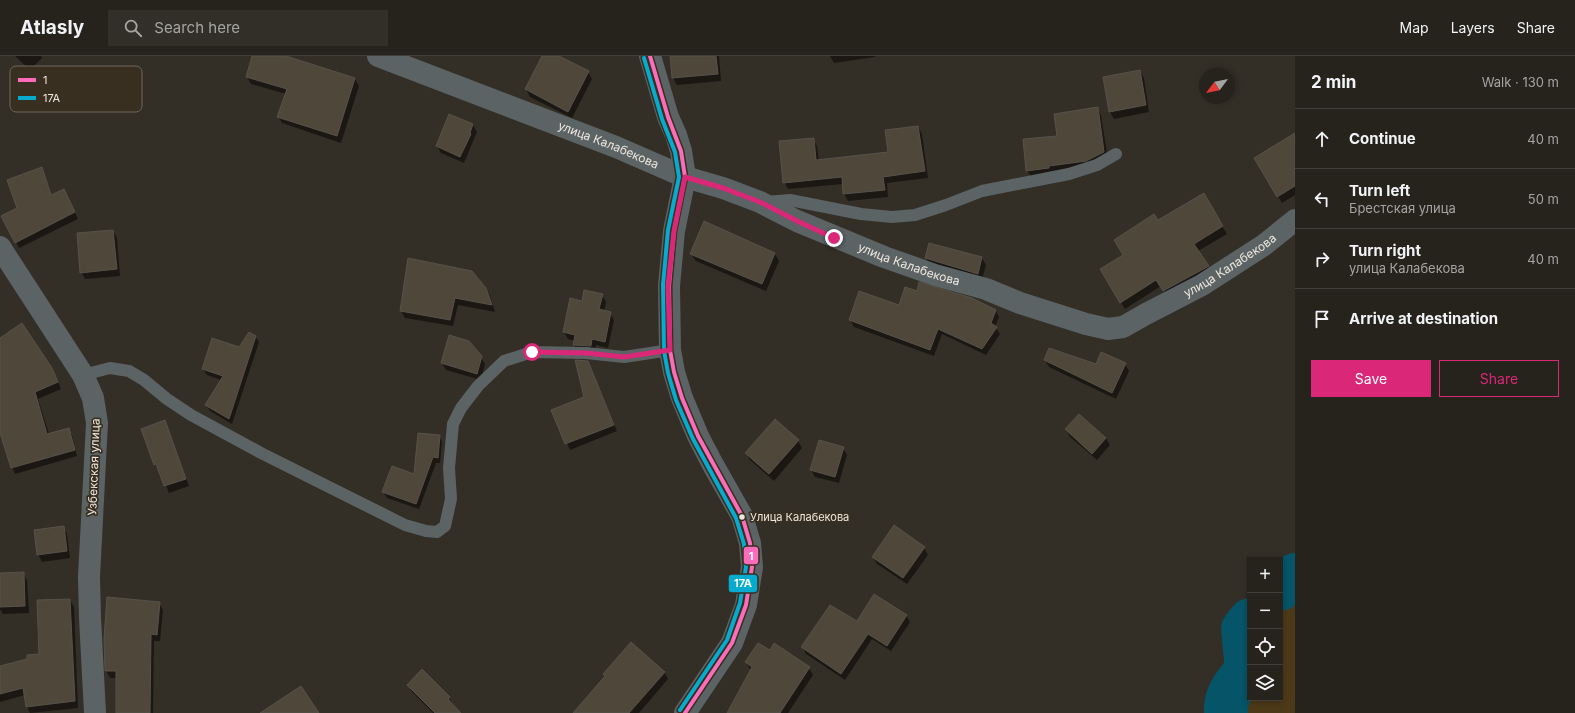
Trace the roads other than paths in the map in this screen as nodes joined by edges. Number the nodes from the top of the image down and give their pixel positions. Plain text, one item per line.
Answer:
1 (378, 56) edge
2 (650, 56) edge
3 (1116, 154) dead end
4 (685, 177) junction
5 (760, 202) junction
6 (1295, 220) edge
7 (0, 247) edge
8 (670, 350) junction
9 (83, 375) junction
10 (95, 713) edge
11 (685, 713) edge

1 - 4 street, улица Калабекова
2 - 4 street
3 - 5 lane
4 - 5 street, улица Калабекова
4 - 8 street
5 - 6 street, улица Калабекова
7 - 9 street, Узбекская улица
8 - 9 lane
8 - 11 street
9 - 10 street, Узбекская улица

